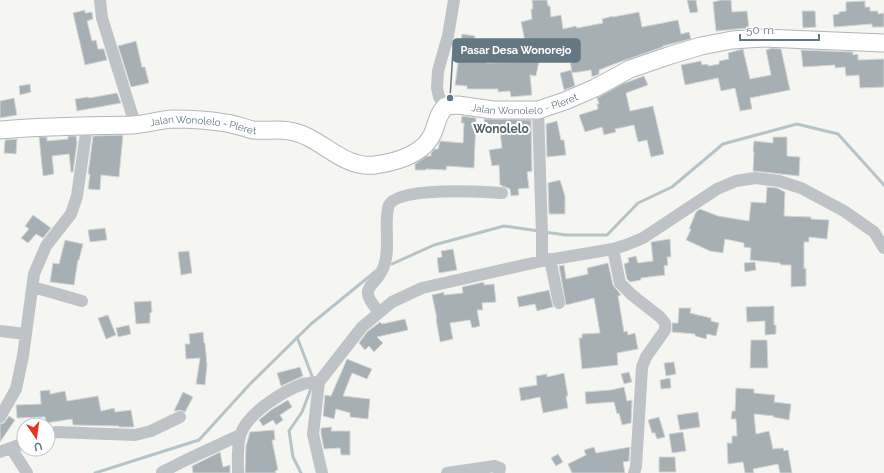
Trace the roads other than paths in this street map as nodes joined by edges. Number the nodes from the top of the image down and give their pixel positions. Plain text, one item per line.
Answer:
1 (100, 0) edge
2 (454, 0) edge
3 (884, 43) edge
4 (446, 106) junction
5 (538, 110) junction
6 (135, 124) junction
7 (87, 126) junction
8 (0, 130) edge
9 (502, 193) dead end
10 (884, 248) edge
11 (613, 249) junction
12 (546, 260) junction
13 (33, 287) junction
14 (82, 301) dead end
15 (559, 303) dead end
16 (379, 312) junction
17 (0, 331) edge
18 (26, 334) junction
19 (319, 382) junction
20 (0, 417) edge
21 (180, 417) dead end
22 (56, 432) edge
23 (240, 435) junction
24 (16, 446) edge
25 (6, 450) edge
26 (162, 472) edge
27 (27, 473) edge
28 (238, 473) edge
29 (322, 473) edge
30 (452, 473) edge
31 (500, 473) edge
32 (634, 473) edge

1 - 6 street
2 - 4 street
3 - 5 main road, Jalan Wonolelo - Pleret
4 - 5 main road, Jalan Wonolelo - Pleret
4 - 6 main road, Jalan Wonolelo - Pleret
5 - 12 street
6 - 7 main road, Jalan Wonolelo - Pleret
7 - 8 main road, Jalan Wonolelo - Pleret
7 - 13 street
9 - 16 street
10 - 11 street
11 - 12 street
11 - 32 street
12 - 15 street
12 - 16 street
13 - 14 street
13 - 18 street
16 - 19 street
17 - 18 street
18 - 20 street
19 - 23 street
19 - 29 street
21 - 22 street
23 - 26 street
23 - 28 street
24 - 25 street
25 - 27 street
30 - 31 street

